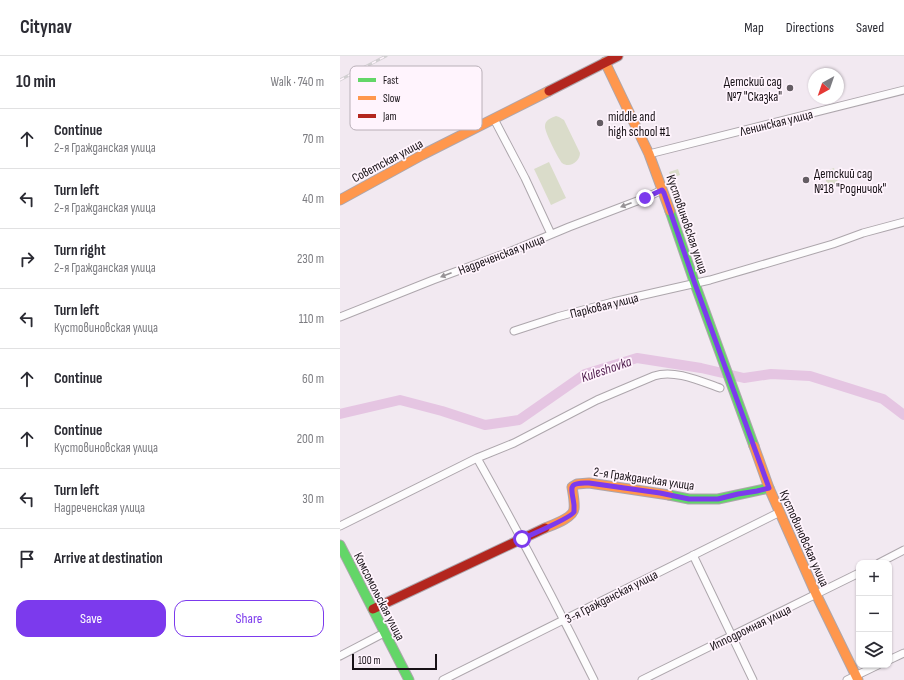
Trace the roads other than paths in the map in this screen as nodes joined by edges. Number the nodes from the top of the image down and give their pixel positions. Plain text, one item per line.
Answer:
1 (618, 56) edge
2 (605, 62) junction
3 (904, 90) edge
4 (494, 119) junction
5 (482, 125) edge
6 (472, 130) edge
7 (649, 154) junction
8 (662, 190) junction
9 (340, 200) edge
10 (904, 222) edge
11 (551, 234) junction
12 (695, 284) junction
13 (340, 317) edge
14 (514, 330) dead end
15 (720, 388) dead end
16 (477, 458) junction
17 (769, 488) junction
18 (780, 512) junction
19 (340, 526) edge
20 (522, 539) junction
21 (340, 545) edge
22 (904, 550) edge
23 (693, 555) junction
24 (885, 560) edge
25 (856, 574) edge
26 (816, 594) junction
27 (373, 609) junction
28 (564, 620) junction
29 (384, 633) junction
30 (732, 636) junction
31 (904, 653) edge
32 (340, 656) edge
33 (892, 659) edge
34 (872, 668) edge
35 (853, 678) edge
36 (409, 680) edge
37 (443, 680) edge
38 (594, 680) edge
39 (642, 680) edge
40 (754, 680) edge

1 - 2 street, Советская улица
2 - 4 street, Советская улица
2 - 7 street, Кустовиновская улица
3 - 7 street, Ленинская улица
4 - 5 street, Советская улица
4 - 11 street
6 - 9 street, Советская улица
7 - 8 street, Кустовиновская улица
8 -> 11 street, Надреченская улица
8 - 12 street, Кустовиновская улица
10 - 12 street, Парковая улица
11 -> 13 street, Надреченская улица
12 - 14 street, Парковая улица
12 - 17 street, Кустовиновская улица
15 - 16 street
16 - 19 street
16 - 20 street
17 - 18 street, Кустовиновская улица
17 - 20 street, 2-я Гражданская улица
18 - 23 street, 3-я Гражданская улица
18 - 26 street, Кустовиновская улица
20 - 27 street, 2-я Гражданская улица
20 - 28 street
21 - 27 street, Комсомольская улица
22 - 24 street
23 - 28 street, 3-я Гражданская улица
23 - 30 street
25 - 26 street, Ипподромная улица
26 - 30 street, Ипподромная улица
26 - 35 street, Кустовиновская улица
27 - 29 street, Комсомольская улица
28 - 37 street, 3-я Гражданская улица
28 - 38 street
29 - 32 street
29 - 36 street, Комсомольская улица
30 - 39 street, Ипподромная улица
30 - 40 street
31 - 33 street
34 - 35 street

